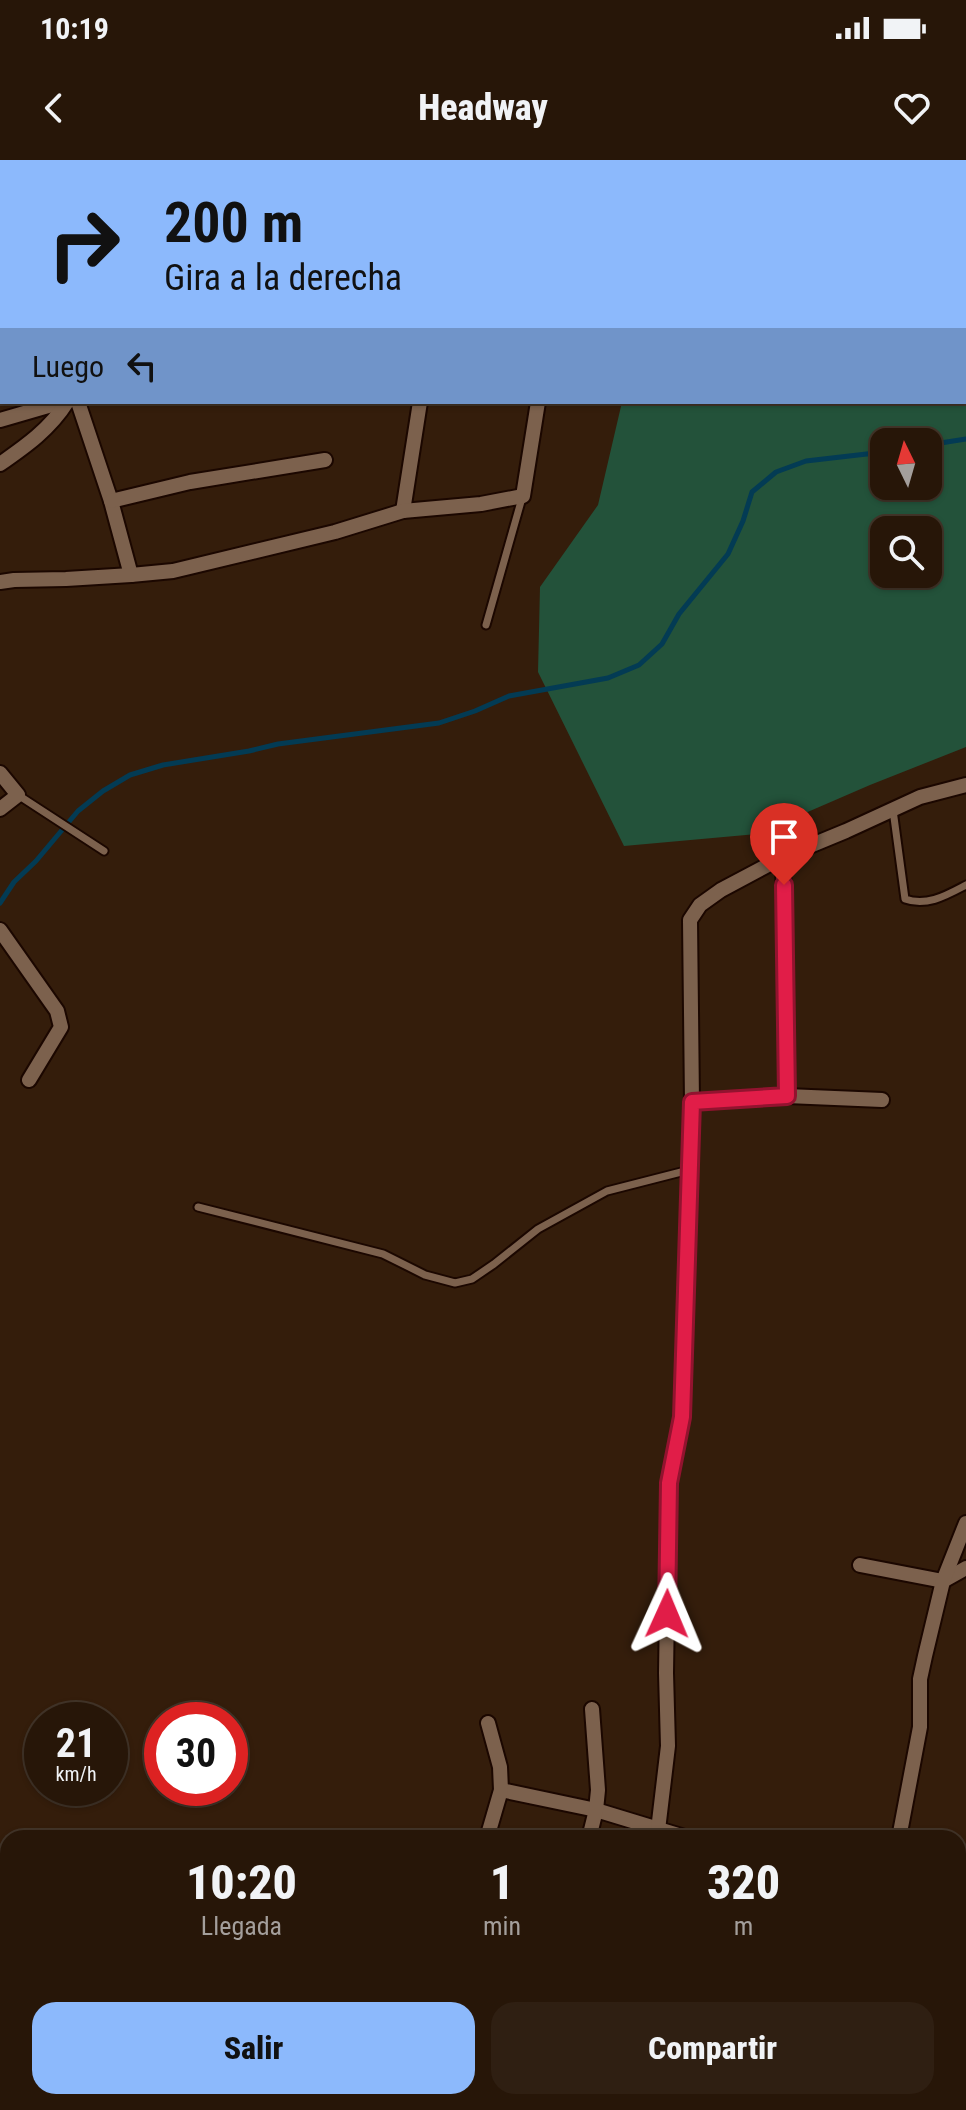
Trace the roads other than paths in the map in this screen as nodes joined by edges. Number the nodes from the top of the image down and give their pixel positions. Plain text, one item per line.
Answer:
1 (58, 404) edge
2 (64, 404) edge
3 (79, 404) edge
4 (420, 404) edge
5 (538, 404) edge
6 (0, 420) edge
7 (325, 460) dead end
8 (0, 464) edge
9 (523, 496) junction
10 (111, 501) junction
11 (403, 511) junction
12 (131, 575) junction
13 (0, 582) edge
14 (486, 625) dead end
15 (0, 773) edge
16 (966, 785) edge
17 (18, 795) junction
18 (0, 809) edge
19 (893, 810) junction
20 (104, 851) dead end
21 (783, 857) junction
22 (966, 885) edge
23 (0, 930) edge
24 (29, 1080) dead end
25 (787, 1096) junction
26 (882, 1100) dead end
27 (692, 1102) junction
28 (689, 1170) junction
29 (198, 1207) dead end
30 (966, 1523) edge
31 (860, 1565) dead end
32 (966, 1568) edge
33 (943, 1581) junction
34 (592, 1709) dead end
35 (488, 1723) dead end
36 (501, 1790) junction
37 (596, 1810) junction
38 (489, 1830) edge
39 (591, 1830) edge
40 (658, 1830) joint
41 (901, 1830) edge

1 - 6 street
2 - 8 street
3 - 10 street
4 - 11 street
5 - 9 street
7 - 10 street
9 - 11 street
9 - 14 lane
10 - 12 street
11 - 12 street
12 - 13 street
15 - 17 street
16 - 19 street
17 - 18 street
17 - 20 lane
19 - 21 street
19 - 22 lane
21 - 25 street
21 - 27 street
23 - 24 street
25 - 26 street
25 - 27 street
27 - 28 street
28 - 29 lane
28 - 40 street
30 - 33 street
31 - 33 street
32 - 33 street
33 - 41 street
34 - 37 street
35 - 36 street
36 - 37 street
36 - 38 street
37 - 39 street
37 - 40 street

